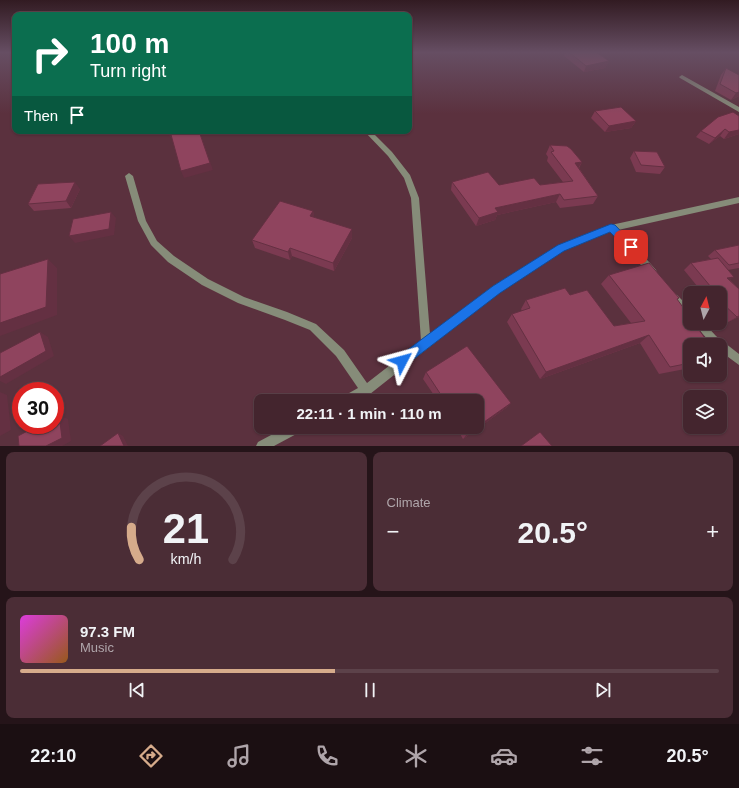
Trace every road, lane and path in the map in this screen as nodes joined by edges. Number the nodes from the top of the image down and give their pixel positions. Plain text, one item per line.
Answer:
1 (682, 77) dead end
2 (739, 110) edge
3 (370, 134) edge
4 (129, 176) dead end
5 (739, 200) edge
6 (611, 228) junction
7 (659, 280) edge
8 (669, 292) edge
9 (683, 307) edge
10 (705, 330) edge
11 (426, 342) junction
12 (739, 360) edge
13 (366, 390) junction
14 (359, 394) edge
15 (285, 434) edge
16 (262, 446) edge

1 - 2 street
3 - 11 street
4 - 13 street
5 - 6 street
6 - 7 street
6 - 11 street
8 - 9 street
10 - 12 street
11 - 13 street
13 - 14 street
15 - 16 street

